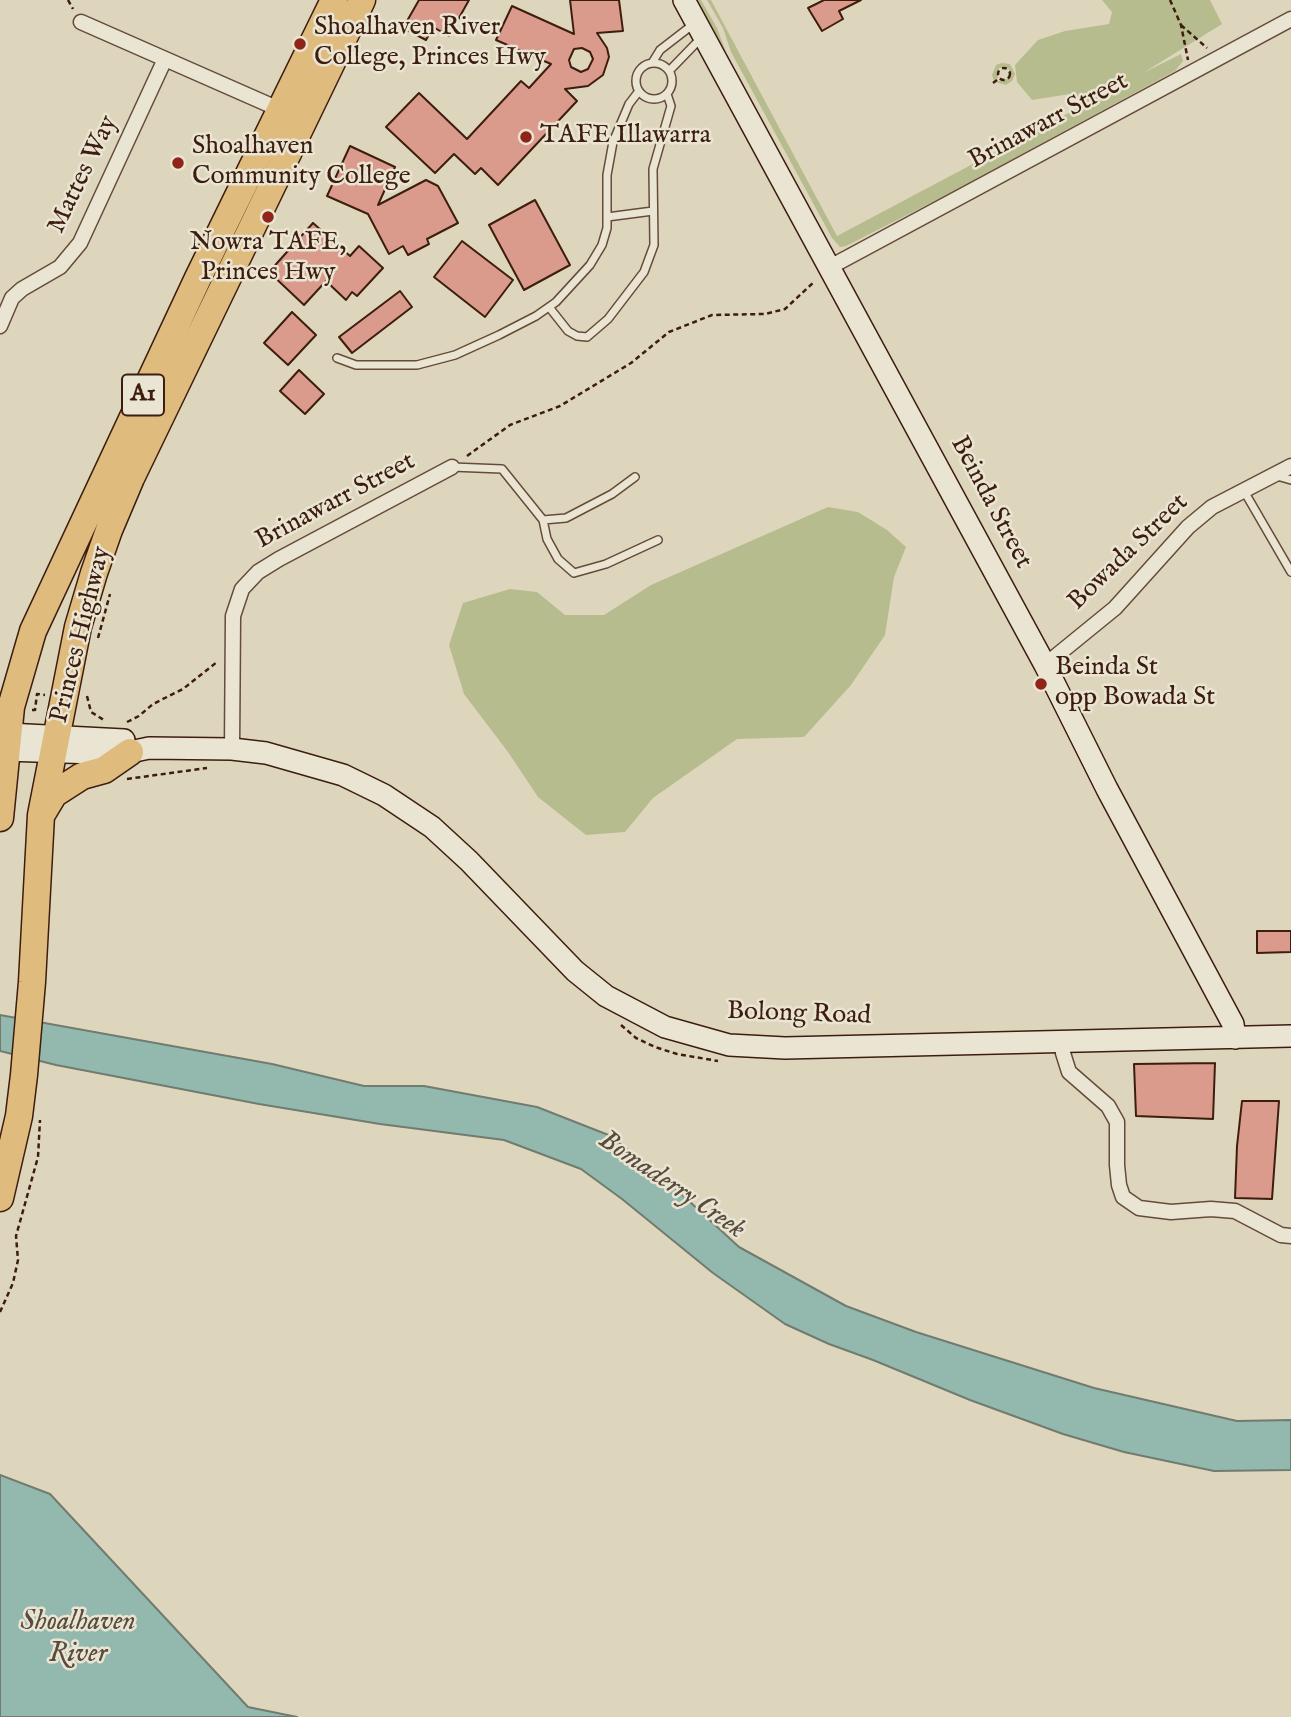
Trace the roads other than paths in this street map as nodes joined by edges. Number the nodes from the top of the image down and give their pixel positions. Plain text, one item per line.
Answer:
1 (684, 0) edge
2 (352, 2) edge
3 (1291, 19) edge
4 (81, 22) dead end
5 (699, 29) junction
6 (165, 59) junction
7 (653, 63) junction
8 (669, 71) junction
9 (639, 91) junction
10 (667, 94) junction
11 (281, 110) junction
12 (653, 211) junction
13 (607, 217) junction
14 (830, 267) junction
15 (550, 307) junction
16 (0, 326) edge
17 (337, 358) dead end
18 (1291, 466) edge
19 (452, 467) joint
20 (1273, 475) junction
21 (635, 477) dead end
22 (1291, 480) edge
23 (1243, 489) junction
24 (543, 520) junction
25 (657, 540) dead end
26 (1291, 572) edge
27 (1045, 665) junction
28 (7, 742) junction
29 (55, 744) junction
30 (232, 749) junction
31 (139, 750) junction
32 (41, 815) junction
33 (0, 818) edge
34 (1291, 1036) edge
35 (1235, 1038) junction
36 (1062, 1040) junction
37 (0, 1198) edge
38 (1291, 1236) edge

1 - 5 main road, Beinda Street
2 - 11 highway, Princes Highway / A1
2 - 29 highway, Princes Highway / A1
3 - 14 street, Brinawarr Street
4 - 6 street
5 - 7 lane
5 - 8 lane
5 - 14 main road, Beinda Street
6 - 11 street
6 - 16 street, Mattes Way
7 - 8 lane
7 - 9 lane
8 - 10 lane
9 - 10 lane
9 - 13 lane
10 - 12 lane
11 - 28 highway, Princes Highway / A1
12 - 13 lane
12 - 15 lane
13 - 15 lane
14 - 27 main road, Beinda Street
15 - 17 lane
18 - 20 street, Bowada Street
19 - 24 lane
19 - 30 street, Brinawarr Street
20 - 22 lane
20 - 23 street, Bowada Street
21 - 24 lane
23 - 26 lane
23 - 27 street, Bowada Street
24 - 25 lane
27 - 35 main road, Beinda Street
28 - 29 main road, Bolong Road
28 - 33 highway, Princes Highway / A1
29 - 31 main road, Bolong Road
29 - 32 highway, Princes Highway / A1
30 - 31 main road, Bolong Road
30 - 36 main road, Bolong Road
31 - 32 highway
32 - 37 highway, Princes Highway / A1
34 - 35 main road, Bolong Road
35 - 36 main road, Bolong Road
36 - 38 street

